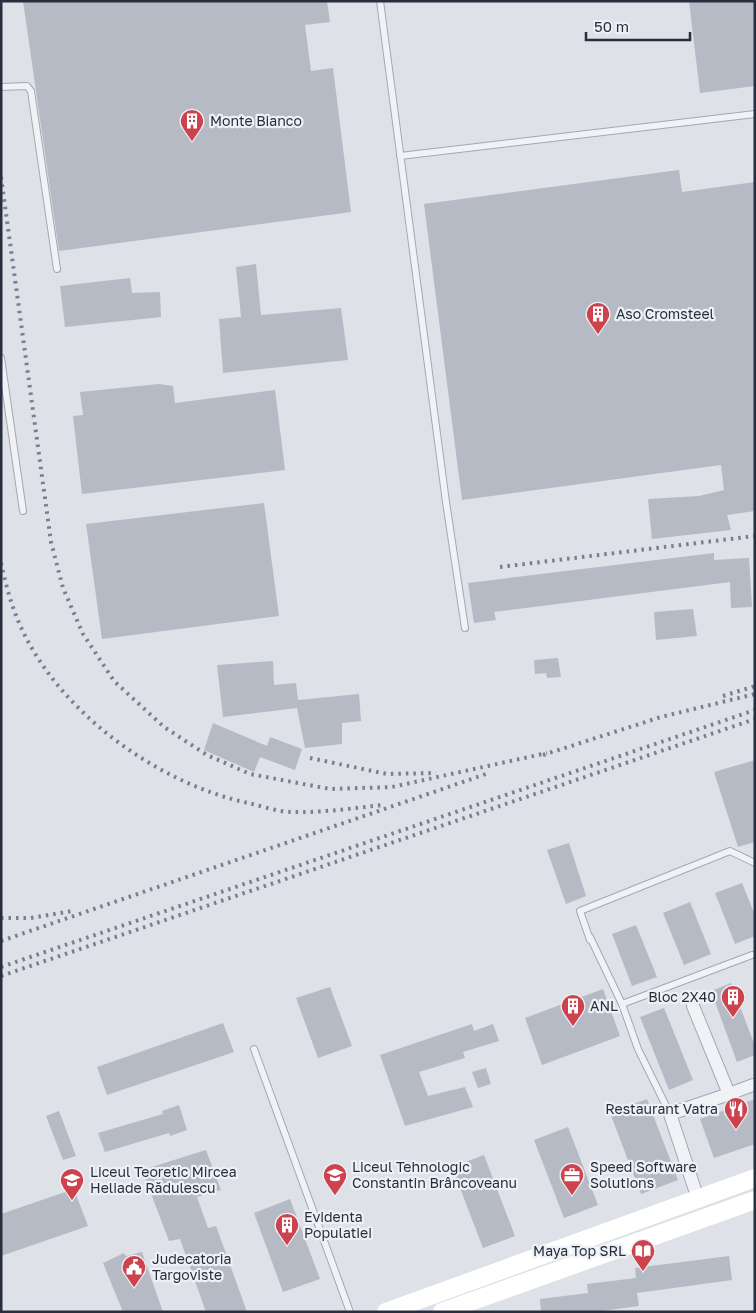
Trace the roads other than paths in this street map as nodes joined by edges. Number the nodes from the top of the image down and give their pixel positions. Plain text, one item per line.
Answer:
1 (380, 1) edge
2 (1, 86) edge
3 (755, 114) edge
4 (400, 156) junction
5 (57, 270) dead end
6 (1, 358) edge
7 (23, 512) dead end
8 (465, 628) dead end
9 (755, 862) edge
10 (587, 921) dead end
11 (590, 940) junction
12 (752, 954) dead end
13 (622, 1004) junction
14 (693, 1006) dead end
15 (254, 1050) dead end
16 (753, 1085) dead end
17 (729, 1094) junction
18 (670, 1114) junction
19 (755, 1178) edge
20 (698, 1199) junction
21 (755, 1200) edge
22 (704, 1218) junction
23 (350, 1312) edge
24 (386, 1312) edge
25 (442, 1312) edge

1 - 4 lane
2 - 5 lane
3 - 4 lane
4 - 8 lane
6 - 7 lane
9 - 11 lane
10 - 11 lane
11 - 13 lane
12 - 13 lane
13 - 18 lane
14 - 17 street
15 - 23 lane
16 - 17 street
17 - 18 street
18 - 20 street
19 - 20 main road
20 - 22 main road
20 - 24 main road
21 - 22 main road
22 - 25 main road

